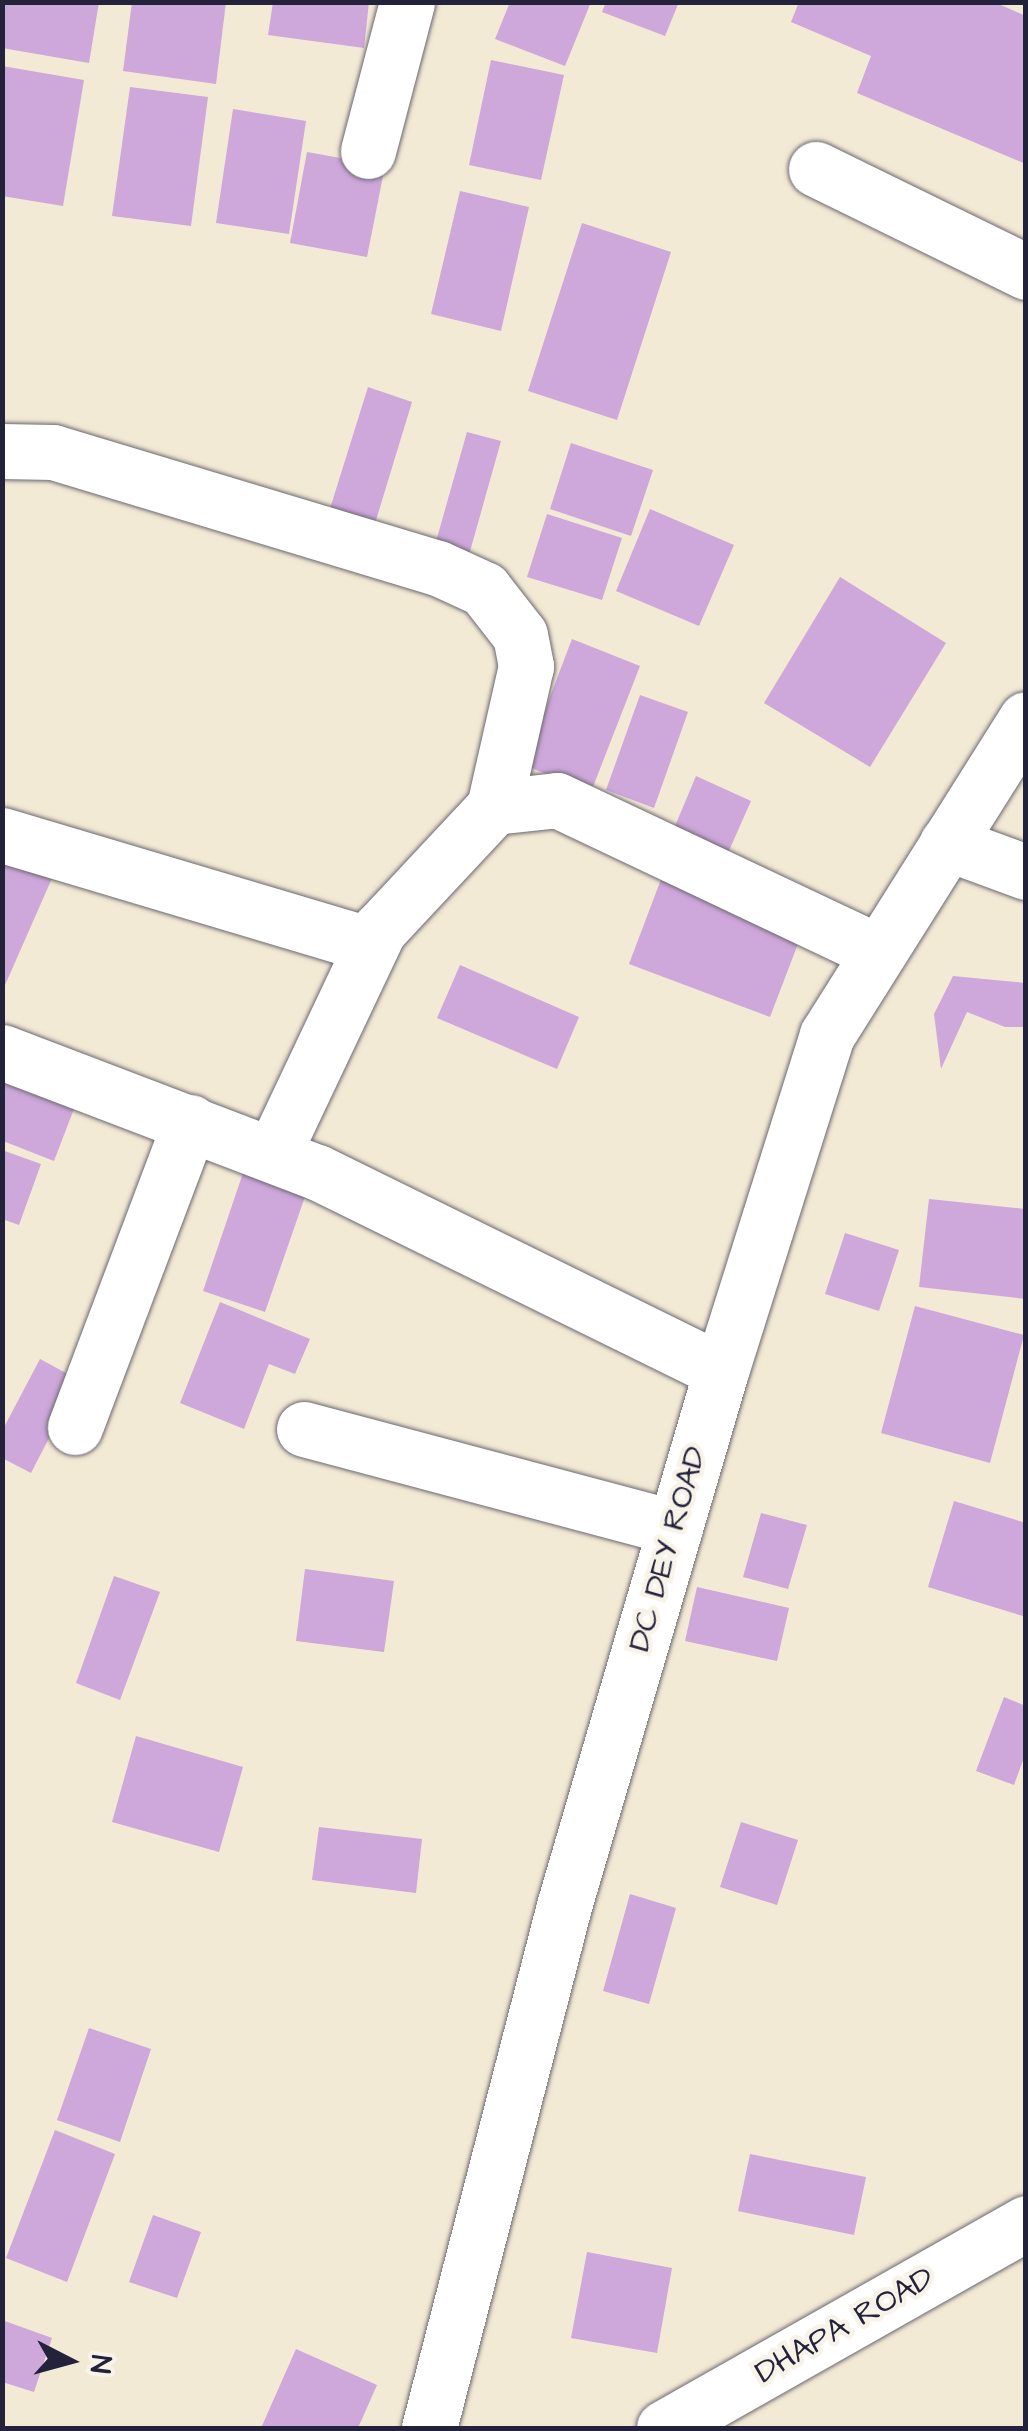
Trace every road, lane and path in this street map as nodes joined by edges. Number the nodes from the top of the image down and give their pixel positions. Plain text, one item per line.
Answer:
1 (407, 2) edge
2 (368, 152) dead end
3 (816, 170) dead end
4 (1026, 272) edge
5 (2, 451) edge
6 (1026, 719) edge
7 (494, 807) junction
8 (2, 835) edge
9 (947, 843) junction
10 (1026, 872) edge
11 (371, 945) junction
12 (878, 952) junction
13 (2, 1052) edge
14 (190, 1122) junction
15 (272, 1154) junction
16 (722, 1370) junction
17 (74, 1427) dead end
18 (304, 1429) dead end
19 (674, 1528) junction
20 (1026, 2223) edge
21 (429, 2428) edge
22 (664, 2428) edge

1 - 2 street
3 - 4 street
5 - 7 street
6 - 9 street, DC DEY ROAD
7 - 11 street
7 - 12 street
8 - 11 street
9 - 10 street
9 - 12 street, DC DEY ROAD
11 - 15 street
12 - 16 street, DC DEY ROAD
13 - 14 street
14 - 15 street
14 - 17 street
15 - 16 street
16 - 19 street, DC DEY ROAD
18 - 19 street
19 - 21 street, DC DEY ROAD
20 - 22 street, DHAPA ROAD

